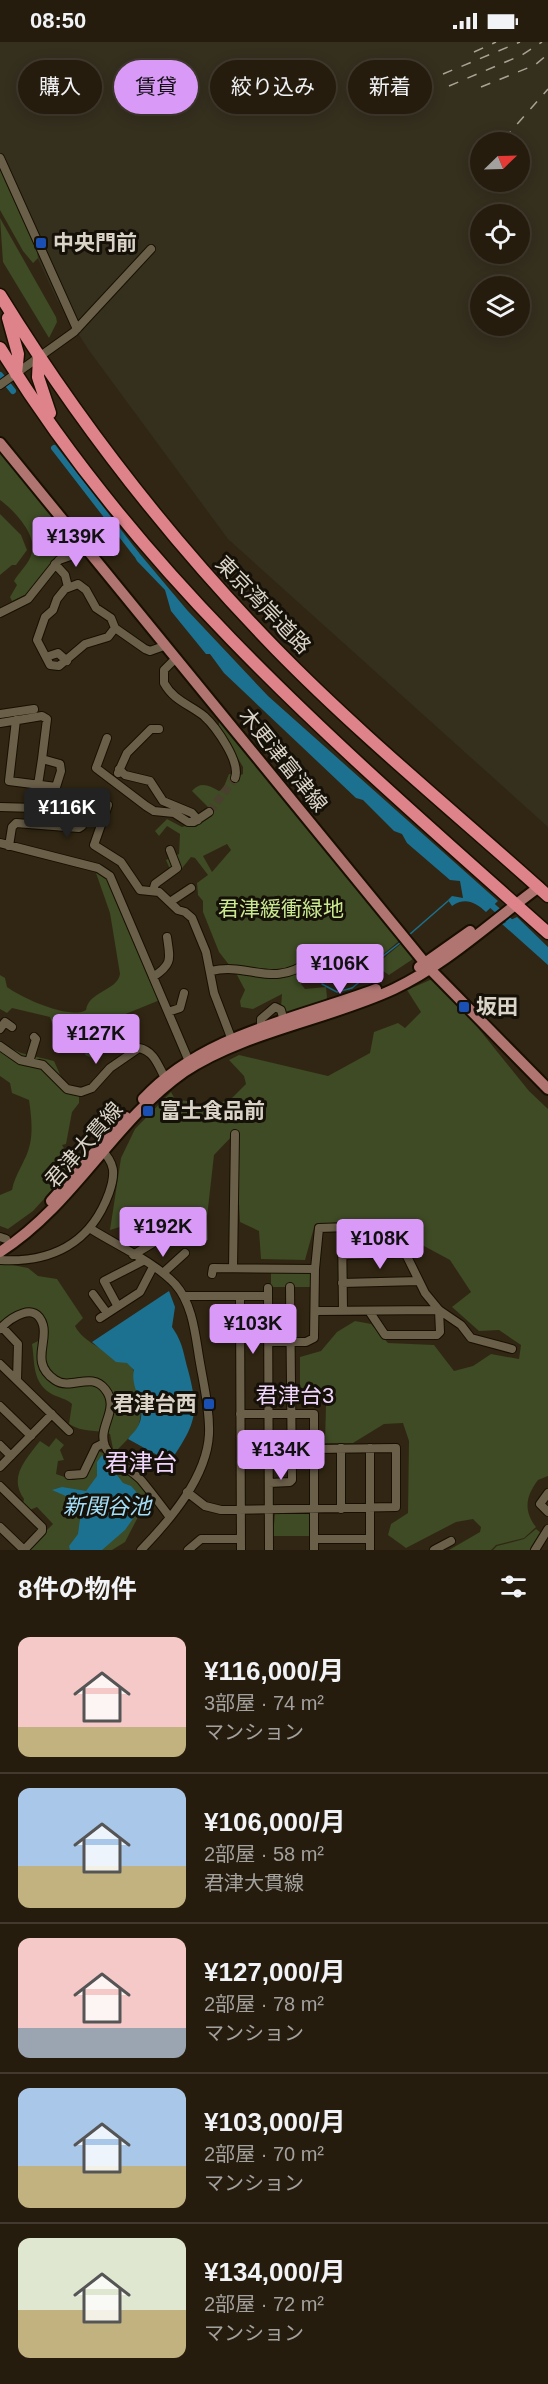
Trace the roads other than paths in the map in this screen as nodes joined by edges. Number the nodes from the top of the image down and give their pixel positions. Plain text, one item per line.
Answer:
1 (0, 158) edge
2 (151, 249) dead end
3 (0, 295) edge
4 (0, 304) edge
5 (77, 329) junction
6 (0, 348) edge
7 (39, 358) junction
8 (13, 376) junction
9 (0, 385) edge
10 (0, 443) edge
11 (91, 477) junction
12 (85, 551) junction
13 (55, 564) junction
14 (68, 587) junction
15 (0, 613) edge
16 (115, 628) junction
17 (164, 646) junction
18 (46, 657) junction
19 (176, 659) junction
20 (67, 661) junction
21 (34, 709) dead end
22 (0, 714) edge
23 (16, 720) junction
24 (0, 723) edge
25 (159, 729) dead end
26 (106, 738) dead end
27 (42, 759) junction
28 (119, 770) junction
29 (234, 778) dead end
30 (114, 780) junction
31 (38, 785) junction
32 (0, 807) edge
33 (36, 808) dead end
34 (209, 812) tunnel mouth
35 (198, 820) junction
36 (0, 843) edge
37 (9, 846) junction
38 (170, 850) dead end
39 (190, 888) dead end
40 (153, 891) junction
41 (543, 892) edge
42 (170, 902) junction
43 (511, 907) junction
44 (548, 933) edge
45 (167, 937) dead end
46 (310, 961) dead end
47 (426, 965) junction
48 (211, 971) junction
49 (153, 977) junction
50 (184, 993) dead end
51 (168, 1012) junction
52 (284, 1021) junction
53 (12, 1027) dead end
54 (0, 1029) edge
55 (261, 1029) junction
56 (34, 1037) dead end
57 (232, 1040) junction
58 (0, 1046) edge
59 (29, 1062) junction
60 (190, 1064) junction
61 (165, 1077) junction
62 (548, 1089) edge
63 (235, 1134) dead end
64 (102, 1149) junction
65 (342, 1227) junction
66 (91, 1229) junction
67 (173, 1231) dead end
68 (2, 1247) edge
69 (185, 1253) dead end
70 (405, 1253) junction
71 (133, 1255) junction
72 (342, 1255) junction
73 (143, 1261) junction
74 (153, 1268) junction
75 (233, 1268) junction
76 (315, 1269) junction
77 (163, 1273) junction
78 (212, 1274) dead end
79 (419, 1281) junction
80 (342, 1283) junction
81 (290, 1287) dead end
82 (93, 1294) dead end
83 (184, 1296) junction
84 (240, 1296) junction
85 (117, 1305) junction
86 (343, 1310) junction
87 (439, 1310) junction
88 (315, 1311) junction
89 (369, 1311) junction
90 (107, 1313) junction
91 (100, 1318) dead end
92 (1, 1328) edge
93 (268, 1342) junction
94 (290, 1342) junction
95 (512, 1349) dead end
96 (1, 1367) edge
97 (16, 1380) junction
98 (0, 1406) edge
99 (268, 1413) junction
100 (291, 1413) junction
101 (52, 1414) junction
102 (240, 1414) junction
103 (69, 1431) dead end
104 (31, 1436) junction
105 (104, 1443) junction
106 (0, 1445) edge
107 (341, 1448) junction
108 (370, 1448) junction
109 (314, 1449) junction
110 (11, 1456) junction
111 (0, 1467) edge
112 (69, 1475) dead end
113 (269, 1483) junction
114 (0, 1486) edge
115 (187, 1492) junction
116 (548, 1493) edge
117 (240, 1509) junction
118 (269, 1509) junction
119 (342, 1509) junction
120 (370, 1509) junction
121 (314, 1510) junction
122 (548, 1512) edge
123 (169, 1516) junction
124 (0, 1527) edge
125 (548, 1529) edge
126 (241, 1539) junction
127 (314, 1539) junction
128 (370, 1539) junction
129 (451, 1541) dead end
130 (24, 1550) edge
131 (141, 1550) edge
132 (188, 1550) edge
133 (241, 1550) edge
134 (269, 1550) edge
135 (314, 1550) edge
136 (370, 1550) edge
137 (434, 1550) edge
138 (535, 1550) edge

1 - 5 street
2 - 5 street
3 - 7 highway, 東京湾岸道路
4 - 8 highway
5 - 7 street
6 - 8 highway
7 - 8 street
7 - 11 highway
7 - 41 highway, 東京湾岸道路
8 - 9 street
8 - 11 highway
10 - 12 main road, 木更津富津線
11 - 43 highway
12 - 13 street
12 - 17 main road, 木更津富津線
13 - 14 street
13 - 15 street
14 - 16 street
14 - 18 street
16 - 17 street
16 - 20 street
17 - 19 main road, 木更津富津線
18 - 20 street
18 - 20 street
19 - 29 street
19 - 47 main road, 木更津富津線
21 - 22 street
23 - 24 street
23 - 27 street
23 - 31 street
25 - 28 street
26 - 30 street
27 - 31 street
27 - 31 street
28 - 30 street
28 - 35 street
30 - 35 street
32 - 33 street
34 - 35 street
36 - 37 street
37 - 40 street
37 - 49 street
38 - 40 street
39 - 42 street
40 - 42 street
41 - 43 main road, 君津大貫線
42 - 48 street
43 - 44 highway
43 - 47 main road, 君津大貫線
45 - 49 street
46 - 48 street
47 - 52 main road, 君津大貫線
47 - 60 main road, 君津大貫線
47 - 62 main road, 木更津富津線
48 - 57 street
49 - 51 street
50 - 51 street
51 - 60 street
52 - 55 main road, 君津大貫線
52 - 55 street
53 - 54 street
55 - 57 main road, 君津大貫線
56 - 59 street
57 - 60 main road, 君津大貫線
58 - 59 street
59 - 61 street
60 - 61 main road, 君津大貫線
60 - 64 main road, 君津大貫線
61 - 64 main road, 君津大貫線
63 - 75 street
64 - 66 street
64 - 68 main road, 君津大貫線
65 - 70 street
65 - 72 street
65 - 76 street
66 - 68 street
66 - 71 street
67 - 71 street
69 - 77 street
70 - 72 street
70 - 79 street
71 - 73 street
72 - 80 street
73 - 74 street
73 - 85 street
74 - 77 street
74 - 85 street
75 - 76 street
75 - 78 street
76 - 88 street
77 - 83 street
79 - 80 street
79 - 87 street
80 - 86 street
81 - 94 street
82 - 90 street
83 - 84 street
83 - 115 street
84 - 93 street
84 - 102 street
85 - 90 street
86 - 88 street
86 - 89 street
87 - 89 street
87 - 89 street
87 - 95 street
88 - 94 street
90 - 91 street
92 - 97 street
92 - 105 street
93 - 94 street
93 - 99 street
94 - 100 street
96 - 97 street
97 - 101 street
98 - 104 street
99 - 100 street
99 - 102 street
99 - 113 street
100 - 109 street
100 - 113 street
101 - 103 street
101 - 104 street
102 - 117 street
104 - 110 street
105 - 112 street
105 - 123 street
106 - 110 street
107 - 108 street
107 - 109 street
107 - 119 street
108 - 120 street
108 - 120 street
109 - 121 street
110 - 111 street
113 - 118 street
114 - 130 street
115 - 117 street
115 - 123 street
116 - 122 street
117 - 118 street
117 - 126 street
118 - 121 street
118 - 134 street
119 - 120 street
119 - 121 street
120 - 128 street
121 - 127 street
123 - 131 street
124 - 130 street
125 - 138 street
126 - 132 street
126 - 133 street
127 - 128 street
127 - 135 street
128 - 136 street
129 - 137 street

